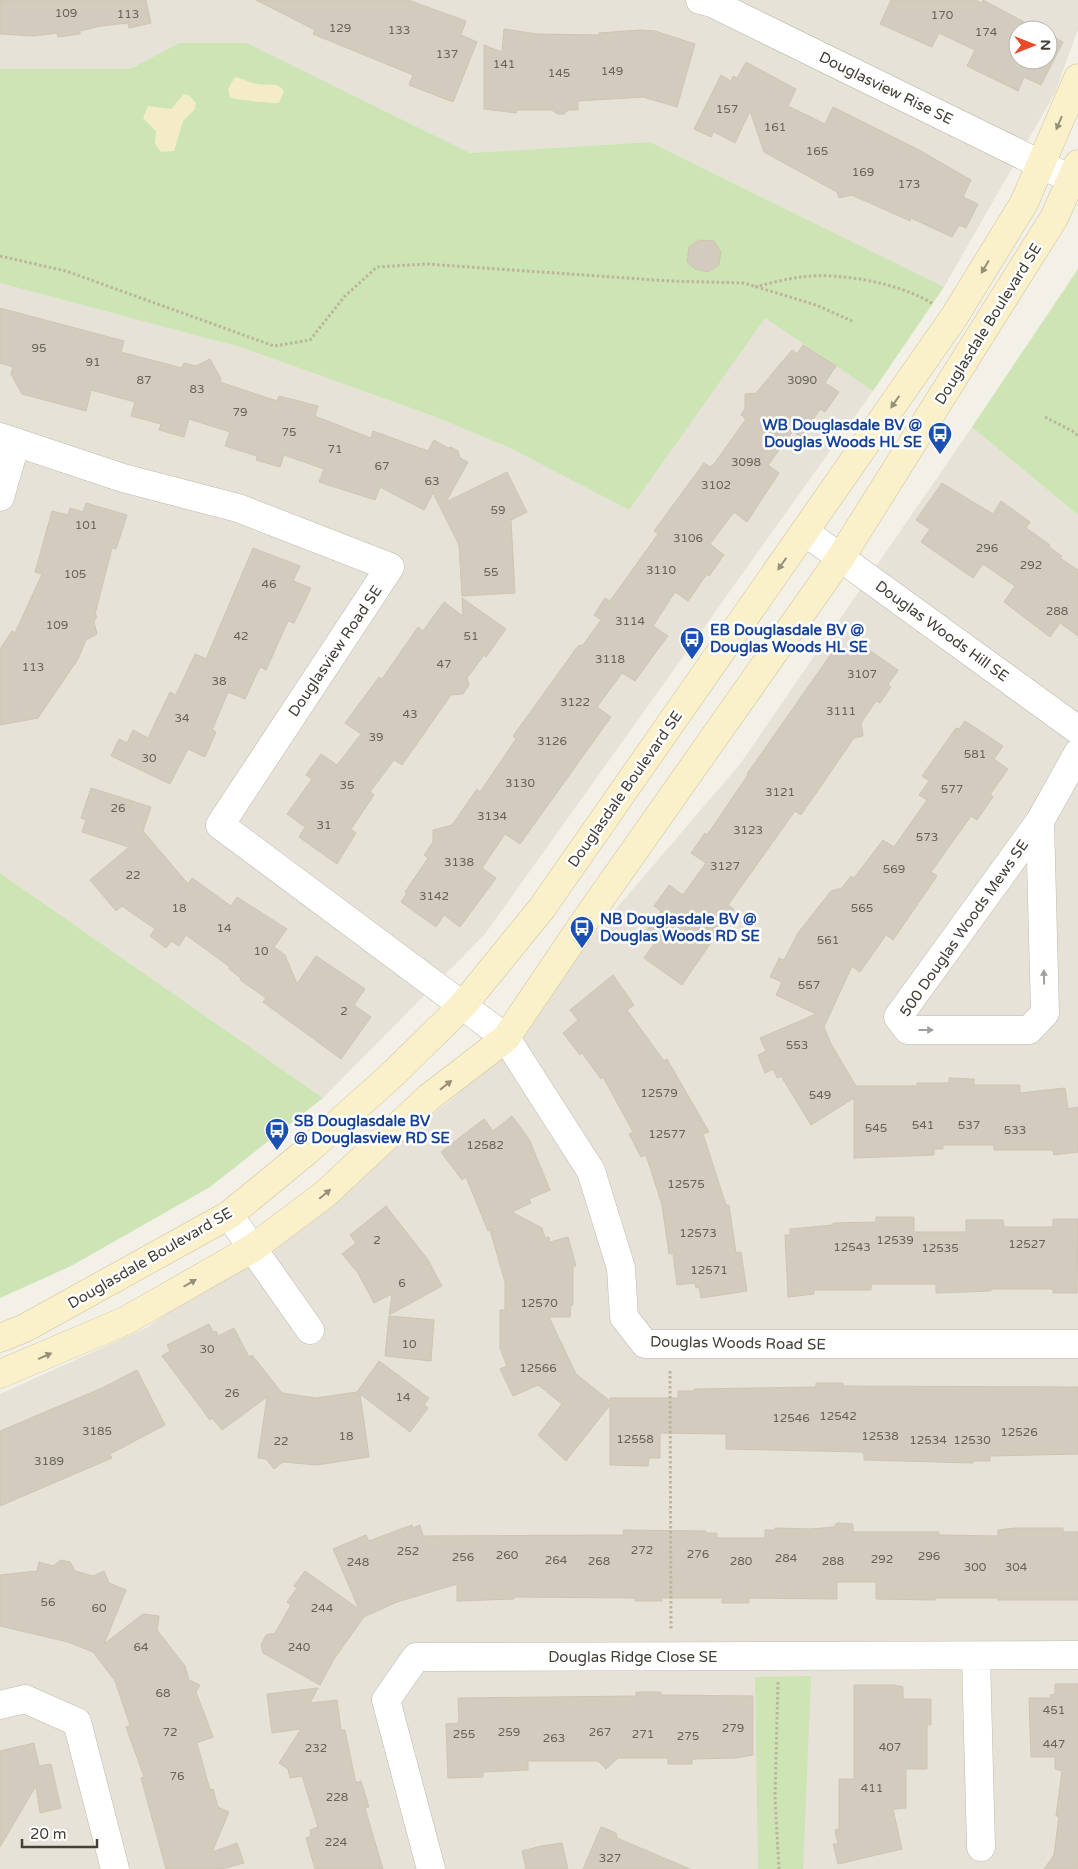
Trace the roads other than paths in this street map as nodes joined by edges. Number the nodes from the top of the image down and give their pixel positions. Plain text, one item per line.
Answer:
1 (700, 0) edge
2 (1078, 78) edge
3 (1041, 164) junction
4 (1075, 172) edge
5 (8, 439) edge
6 (0, 497) edge
7 (805, 532) junction
8 (841, 557) junction
9 (1078, 730) edge
10 (1078, 753) edge
11 (1040, 821) junction
12 (463, 1005) junction
13 (506, 1038) junction
14 (229, 1215) junction
15 (253, 1248) junction
16 (310, 1330) dead end
17 (0, 1338) edge
18 (1078, 1344) edge
19 (0, 1374) edge
20 (976, 1656) junction
21 (1078, 1656) edge
22 (0, 1705) edge
23 (981, 1847) dead end
24 (115, 1869) edge
25 (431, 1869) edge

1 - 3 street, Douglasview Rise SE
2 -> 3 street, Douglasdale Boulevard SE
3 - 4 street, Douglasview Rise SE
3 -> 7 street, Douglasdale Boulevard SE
4 - 8 street, Douglasdale Boulevard SE
5 - 6 street
5 - 12 street, Douglasview Road SE
7 - 8 street, Douglas Woods Hill SE
7 -> 12 street, Douglasdale Boulevard SE
8 - 9 street, Douglas Woods Hill SE
8 - 13 street, Douglasdale Boulevard SE
10 - 11 street, 500 Douglas Woods Mews SE
11 -> 11 street, 500 Douglas Woods Mews SE
12 - 13 street, Douglas Woods Road SE
12 - 14 street, Douglasdale Boulevard SE
15 -> 13 street, Douglasdale Boulevard SE
13 - 18 street, Douglas Woods Road SE
14 - 15 street
14 - 17 street, Douglasdale Boulevard SE
15 - 16 street
19 -> 15 street, Douglasdale Boulevard SE
20 - 21 street, Douglas Ridge Close SE
20 - 23 street
20 - 25 street, Douglas Ridge Close SE
22 - 24 street

